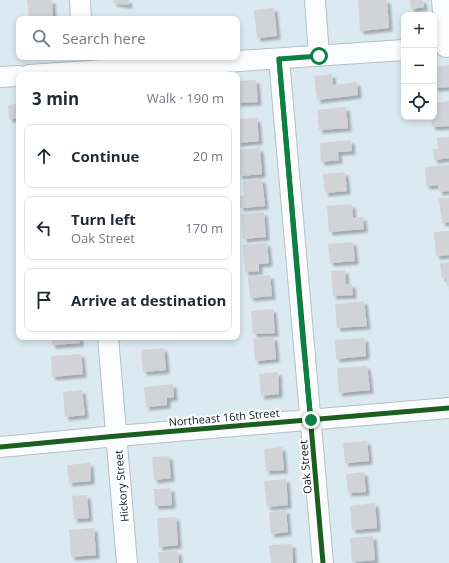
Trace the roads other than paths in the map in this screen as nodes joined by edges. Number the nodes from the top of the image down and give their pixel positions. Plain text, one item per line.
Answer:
1 (80, 0) edge
2 (315, 0) edge
3 (442, 0) edge
4 (82, 16) edge
5 (443, 47) edge
6 (401, 50) edge
7 (319, 56) junction
8 (279, 59) junction
9 (86, 68) edge
10 (53, 72) edge
11 (16, 76) edge
12 (0, 77) edge
13 (108, 340) edge
14 (449, 408) edge
15 (311, 420) junction
16 (117, 436) junction
17 (0, 447) edge
18 (127, 563) edge
19 (323, 563) edge

1 - 4 street
2 - 7 street
3 - 5 street
6 - 7 street
7 - 8 street
8 - 9 street
8 - 15 street, Oak Street
9 - 10 street
11 - 12 street
13 - 16 street, Hickory Street
14 - 15 street, Northeast 16th Street
15 - 16 street, Northeast 16th Street
15 - 19 street, Oak Street
16 - 17 street, Northeast 16th Street
16 - 18 street, Hickory Street

